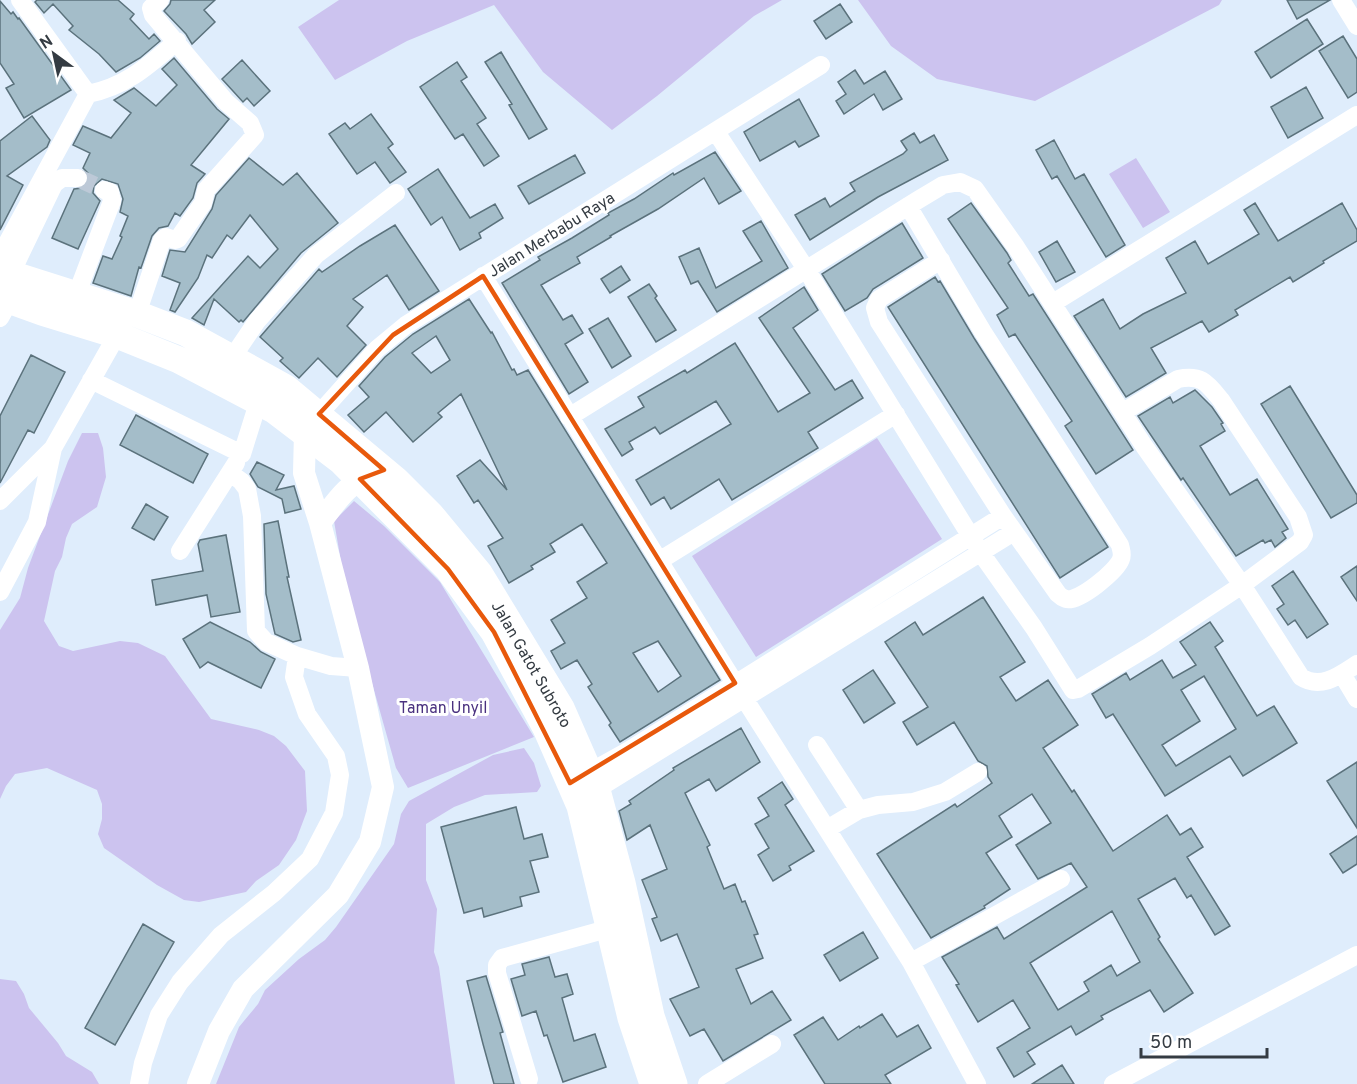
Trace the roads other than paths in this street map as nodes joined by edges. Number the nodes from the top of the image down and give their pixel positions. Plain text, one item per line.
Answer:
1 (20, 0) edge
2 (1341, 0) edge
3 (156, 1) edge
4 (1357, 26) edge
5 (177, 41) junction
6 (821, 65) dead end
7 (88, 94) junction
8 (1357, 115) edge
9 (716, 132) junction
10 (78, 178) dead end
11 (104, 190) dead end
12 (396, 193) dead end
13 (908, 206) junction
14 (941, 260) junction
15 (806, 268) junction
16 (483, 276) junction
17 (3, 287) edge
18 (76, 294) junction
19 (1053, 303) junction
20 (137, 314) junction
21 (68, 320) junction
22 (117, 335) junction
23 (232, 358) junction
24 (91, 380) junction
25 (273, 400) junction
26 (1123, 412) junction
27 (896, 414) junction
28 (569, 417) junction
29 (312, 423) junction
30 (53, 448) junction
31 (242, 454) junction
32 (230, 473) junction
33 (360, 479) junction
34 (396, 480) junction
35 (0, 501) edge
36 (1003, 516) junction
37 (320, 523) junction
38 (1014, 532) junction
39 (971, 535) junction
40 (180, 551) dead end
41 (981, 553) junction
42 (659, 561) junction
43 (1242, 585) junction
44 (0, 592) edge
45 (815, 644) junction
46 (297, 656) junction
47 (358, 668) junction
48 (1349, 669) edge
49 (739, 691) junction
50 (1357, 699) edge
51 (817, 745) dead end
52 (978, 772) dead end
53 (583, 786) junction
54 (859, 810) junction
55 (827, 829) junction
56 (1061, 879) dead end
57 (621, 925) junction
58 (1357, 955) edge
59 (911, 962) junction
60 (772, 1044) dead end
61 (529, 1079) dead end
62 (139, 1084) edge
63 (198, 1084) edge
64 (653, 1084) edge
65 (674, 1084) edge
66 (707, 1084) edge
67 (977, 1084) edge
68 (1113, 1084) edge

1 - 7 street
2 - 4 street
3 - 5 street
5 - 7 street
5 - 20 street
6 - 9 street, Jalan Merbabu Raya
7 - 17 street
8 - 19 street
9 - 15 street
9 - 16 street, Jalan Merbabu Raya
10 - 17 street
11 - 18 street
12 - 23 street
13 - 14 street
13 - 15 street
13 - 19 street
14 - 36 street
14 - 38 street
15 - 27 street
15 - 28 street
16 - 28 street
16 - 29 street, Jalan Merbabu Raya
17 - 18 highway
17 - 21 highway
18 - 20 highway
18 - 21 street
19 - 26 street
20 - 23 highway
21 - 22 highway
22 - 24 street
22 - 25 highway
23 - 25 highway
24 - 30 street
24 - 31 street
25 - 29 highway, Jalan Gatot Subroto
25 - 31 street
26 - 43 street
26 - 43 street
27 - 39 street
27 - 42 street
28 - 42 street
29 - 33 highway, Jalan Gatot Subroto
29 - 34 highway, Jalan Gatot Subroto
29 - 37 main road
30 - 35 street
30 - 44 street
31 - 32 street
32 - 40 street
32 - 46 street
33 - 34 main road
33 - 37 main road
33 - 53 highway, Jalan Gatot Subroto
34 - 53 highway, Jalan Gatot Subroto
36 - 38 street
36 - 39 street
37 - 47 main road
38 - 41 street
39 - 41 street
39 - 45 street
41 - 43 street
41 - 45 street
42 - 49 street
43 - 48 street
45 - 49 street
46 - 47 street
46 - 62 street
47 - 63 main road
48 - 50 street
49 - 53 street
49 - 55 street
51 - 54 street
52 - 54 street
53 - 57 highway, Jalan Gatot Subroto
54 - 55 street
55 - 59 street
56 - 59 street
57 - 61 street
57 - 64 highway, Jalan Gatot Subroto
57 - 65 highway, Jalan Gatot Subroto
58 - 68 street
59 - 67 street
60 - 66 street

